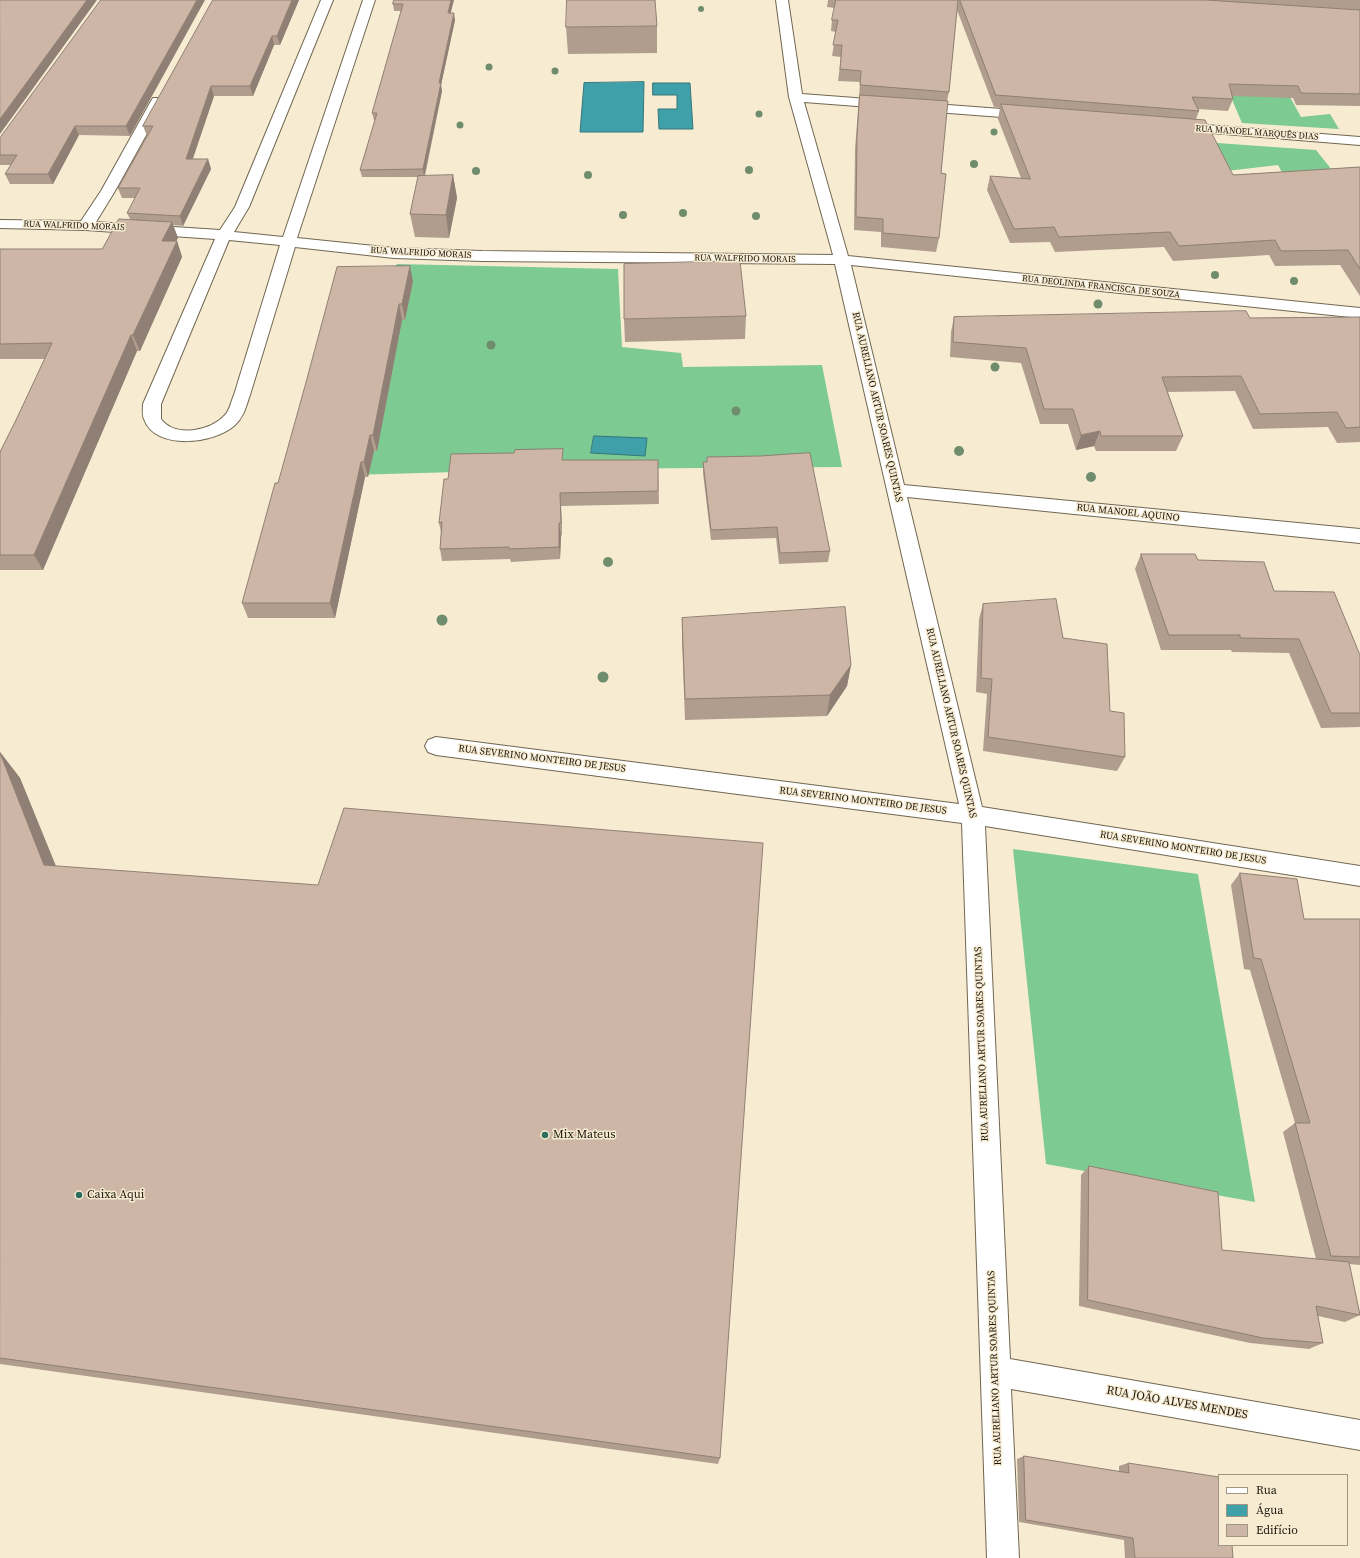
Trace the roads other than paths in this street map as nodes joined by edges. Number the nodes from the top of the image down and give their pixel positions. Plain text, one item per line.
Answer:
1 (327, 0) edge
2 (369, 0) edge
3 (782, 0) edge
4 (164, 89) edge
5 (796, 97) junction
6 (1040, 116) edge
7 (1166, 126) edge
8 (1360, 141) edge
9 (0, 224) edge
10 (86, 226) junction
11 (224, 235) junction
12 (288, 241) junction
13 (842, 260) junction
14 (1360, 313) edge
15 (896, 490) junction
16 (1360, 536) edge
17 (436, 746) dead end
18 (973, 815) junction
19 (1360, 876) edge
20 (994, 1371) junction
21 (1360, 1435) edge
22 (1003, 1558) edge

1 - 11 street
2 - 12 street
3 - 5 street, RUA AURELIANO ARTUR SOARES QUINTAS
4 - 10 street
5 - 6 street
5 - 13 street, RUA AURELIANO ARTUR SOARES QUINTAS
7 - 8 street, RUA MANOEL MARQUÊS DIAS
9 - 10 street, RUA WALFRIDO MORAIS
10 - 11 street, RUA WALFRIDO MORAIS
11 - 12 street, RUA WALFRIDO MORAIS
11 - 12 street
12 - 13 street, RUA WALFRIDO MORAIS
13 - 14 street, RUA DEOLINDA FRANCISCA DE SOUZA
13 - 15 street, RUA AURELIANO ARTUR SOARES QUINTAS
15 - 16 street, RUA MANOEL AQUINO
15 - 18 street, RUA AURELIANO ARTUR SOARES QUINTAS
17 - 18 street, RUA SEVERINO MONTEIRO DE JESUS
18 - 19 street, RUA SEVERINO MONTEIRO DE JESUS
18 - 20 street, RUA AURELIANO ARTUR SOARES QUINTAS
20 - 21 street, RUA JOÃO ALVES MENDES
20 - 22 street, RUA AURELIANO ARTUR SOARES QUINTAS

